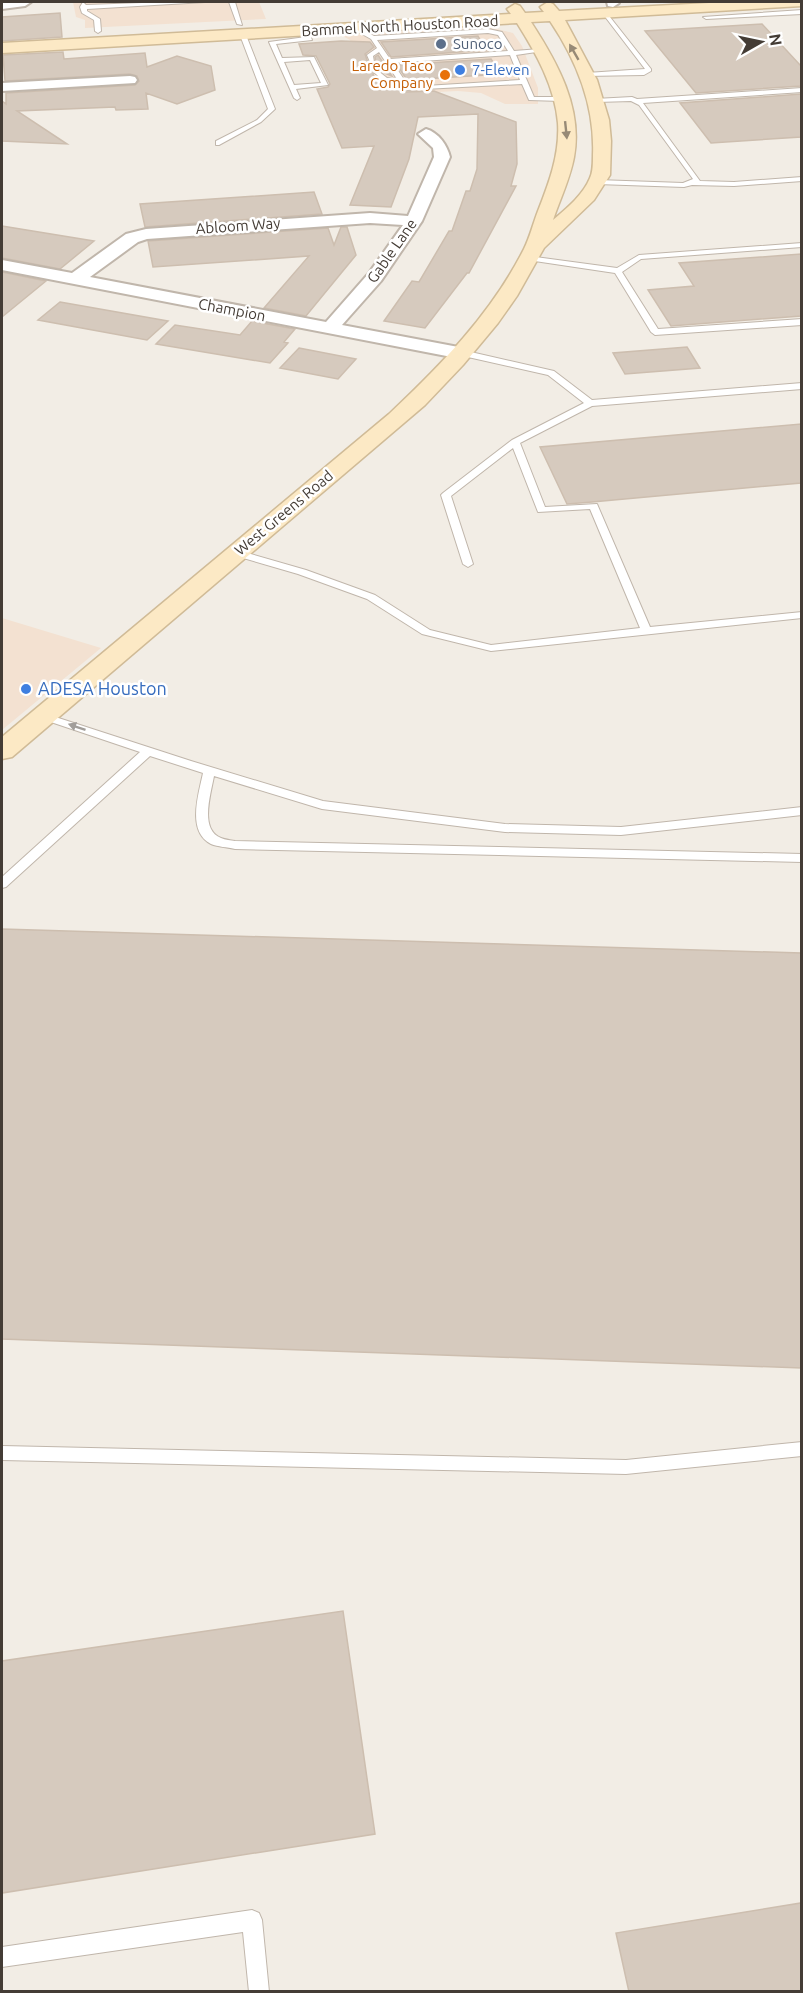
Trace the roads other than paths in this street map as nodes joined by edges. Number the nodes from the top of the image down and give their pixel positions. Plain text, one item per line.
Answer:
1 (25, 2) edge
2 (202, 2) edge
3 (232, 2) edge
4 (633, 2) edge
5 (83, 4) edge
6 (2, 5) edge
7 (611, 6) edge
8 (795, 8) edge
9 (551, 12) junction
10 (519, 14) junction
11 (706, 17) dead end
12 (356, 28) junction
13 (242, 29) junction
14 (98, 31) junction
15 (306, 31) junction
16 (2, 36) edge
17 (373, 38) junction
18 (2, 48) edge
19 (380, 49) junction
20 (540, 51) junction
21 (512, 53) junction
22 (280, 60) junction
23 (372, 61) dead end
24 (388, 61) junction
25 (377, 72) dead end
26 (587, 75) junction
27 (130, 80) dead end
28 (401, 81) junction
29 (524, 82) junction
30 (2, 87) edge
31 (292, 87) junction
32 (801, 90) edge
33 (297, 98) dead end
34 (561, 99) junction
35 (597, 100) junction
36 (637, 101) junction
37 (426, 134) dead end
38 (219, 143) dead end
39 (801, 179) edge
40 (597, 182) junction
41 (694, 183) junction
42 (414, 221) junction
43 (801, 245) edge
44 (532, 252) junction
45 (2, 265) edge
46 (618, 271) junction
47 (75, 279) junction
48 (801, 322) edge
49 (329, 329) junction
50 (462, 353) junction
51 (801, 386) edge
52 (590, 403) junction
53 (515, 442) junction
54 (237, 553) junction
55 (468, 564) dead end
56 (801, 615) edge
57 (646, 631) junction
58 (44, 716) junction
59 (2, 751) edge
60 (148, 751) junction
61 (209, 771) junction
62 (801, 812) edge
63 (621, 831) junction
64 (623, 854) junction
65 (801, 858) edge
66 (2, 884) edge
67 (801, 1449) edge
68 (2, 1453) edge
69 (2, 1957) edge
70 (260, 1992) edge

1 - 6 street
2 - 5 lane
3 - 13 lane
4 - 7 main road, Bammel North Houston Road
5 - 14 lane
7 - 8 main road, Bammel North Houston Road
7 - 9 main road, Bammel North Houston Road
7 - 26 lane
8 - 11 lane
9 - 10 main road, Bammel North Houston Road
26 -> 9 main road, West Greens Road
10 - 12 main road, Bammel North Houston Road
10 - 13 main road, Bammel North Houston Road
10 - 20 main road, West Greens Road
12 - 15 main road, Bammel North Houston Road
12 - 17 lane
13 - 14 main road, Bammel North Houston Road
13 - 15 main road, Bammel North Houston Road
13 - 18 main road, Bammel North Houston Road
13 - 38 lane
14 - 16 main road, Bammel North Houston Road
15 - 22 lane
17 - 19 lane
17 - 21 lane
19 - 23 lane
19 - 24 lane
20 - 21 lane
20 - 34 main road, West Greens Road
21 - 24 lane
21 - 29 lane
22 - 31 lane
22 - 31 lane
24 - 28 lane
25 - 28 lane
26 - 35 main road, West Greens Road
27 - 30 street
28 - 29 lane
29 - 34 lane
31 - 33 lane
32 - 36 lane
34 - 35 main road
34 -> 44 main road, West Greens Road
35 - 36 lane
35 - 40 main road, West Greens Road
36 - 41 lane
37 - 42 street, Gable Lane
39 - 41 lane
40 - 41 lane
40 - 44 main road, West Greens Road
42 - 47 street, Abloom Way
42 - 49 street, Gable Lane
43 - 46 lane
44 - 46 lane
44 - 50 main road, West Greens Road
45 - 47 street, Champion
46 - 48 lane
47 - 49 street, Champion
49 - 50 street, Champion
50 - 52 lane
50 - 54 main road, West Greens Road
51 - 52 lane
52 - 53 lane
53 - 55 lane
53 - 57 lane
54 - 57 lane
54 - 58 main road, West Greens Road
56 - 57 lane
58 - 59 main road, West Greens Road
60 -> 58 lane
60 - 61 lane
60 - 66 lane
61 - 63 lane
61 - 64 lane
62 - 63 lane
63 - 64 lane
64 - 65 lane
67 - 68 lane
69 - 70 lane

